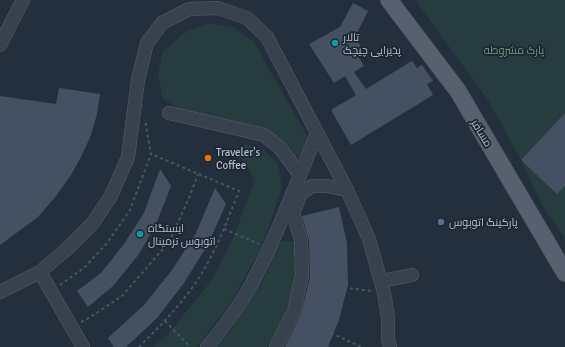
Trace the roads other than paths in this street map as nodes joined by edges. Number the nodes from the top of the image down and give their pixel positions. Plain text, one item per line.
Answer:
1 (23, 0) edge
2 (389, 0) edge
3 (0, 45) edge
4 (169, 113) dead end
5 (317, 133) junction
6 (300, 175) junction
7 (347, 190) junction
8 (40, 272) junction
9 (565, 273) edge
10 (412, 275) dead end
11 (383, 287) junction
12 (0, 292) edge
13 (388, 344) edge
14 (83, 347) edge
15 (207, 347) edge
16 (276, 347) edge

1 - 3 street
2 - 9 main road, مسافر
4 - 6 street
5 - 6 street
5 - 7 street
5 - 8 street
6 - 15 street
7 - 11 street
7 - 16 street
8 - 12 street
8 - 14 street
10 - 11 street
11 - 13 street

